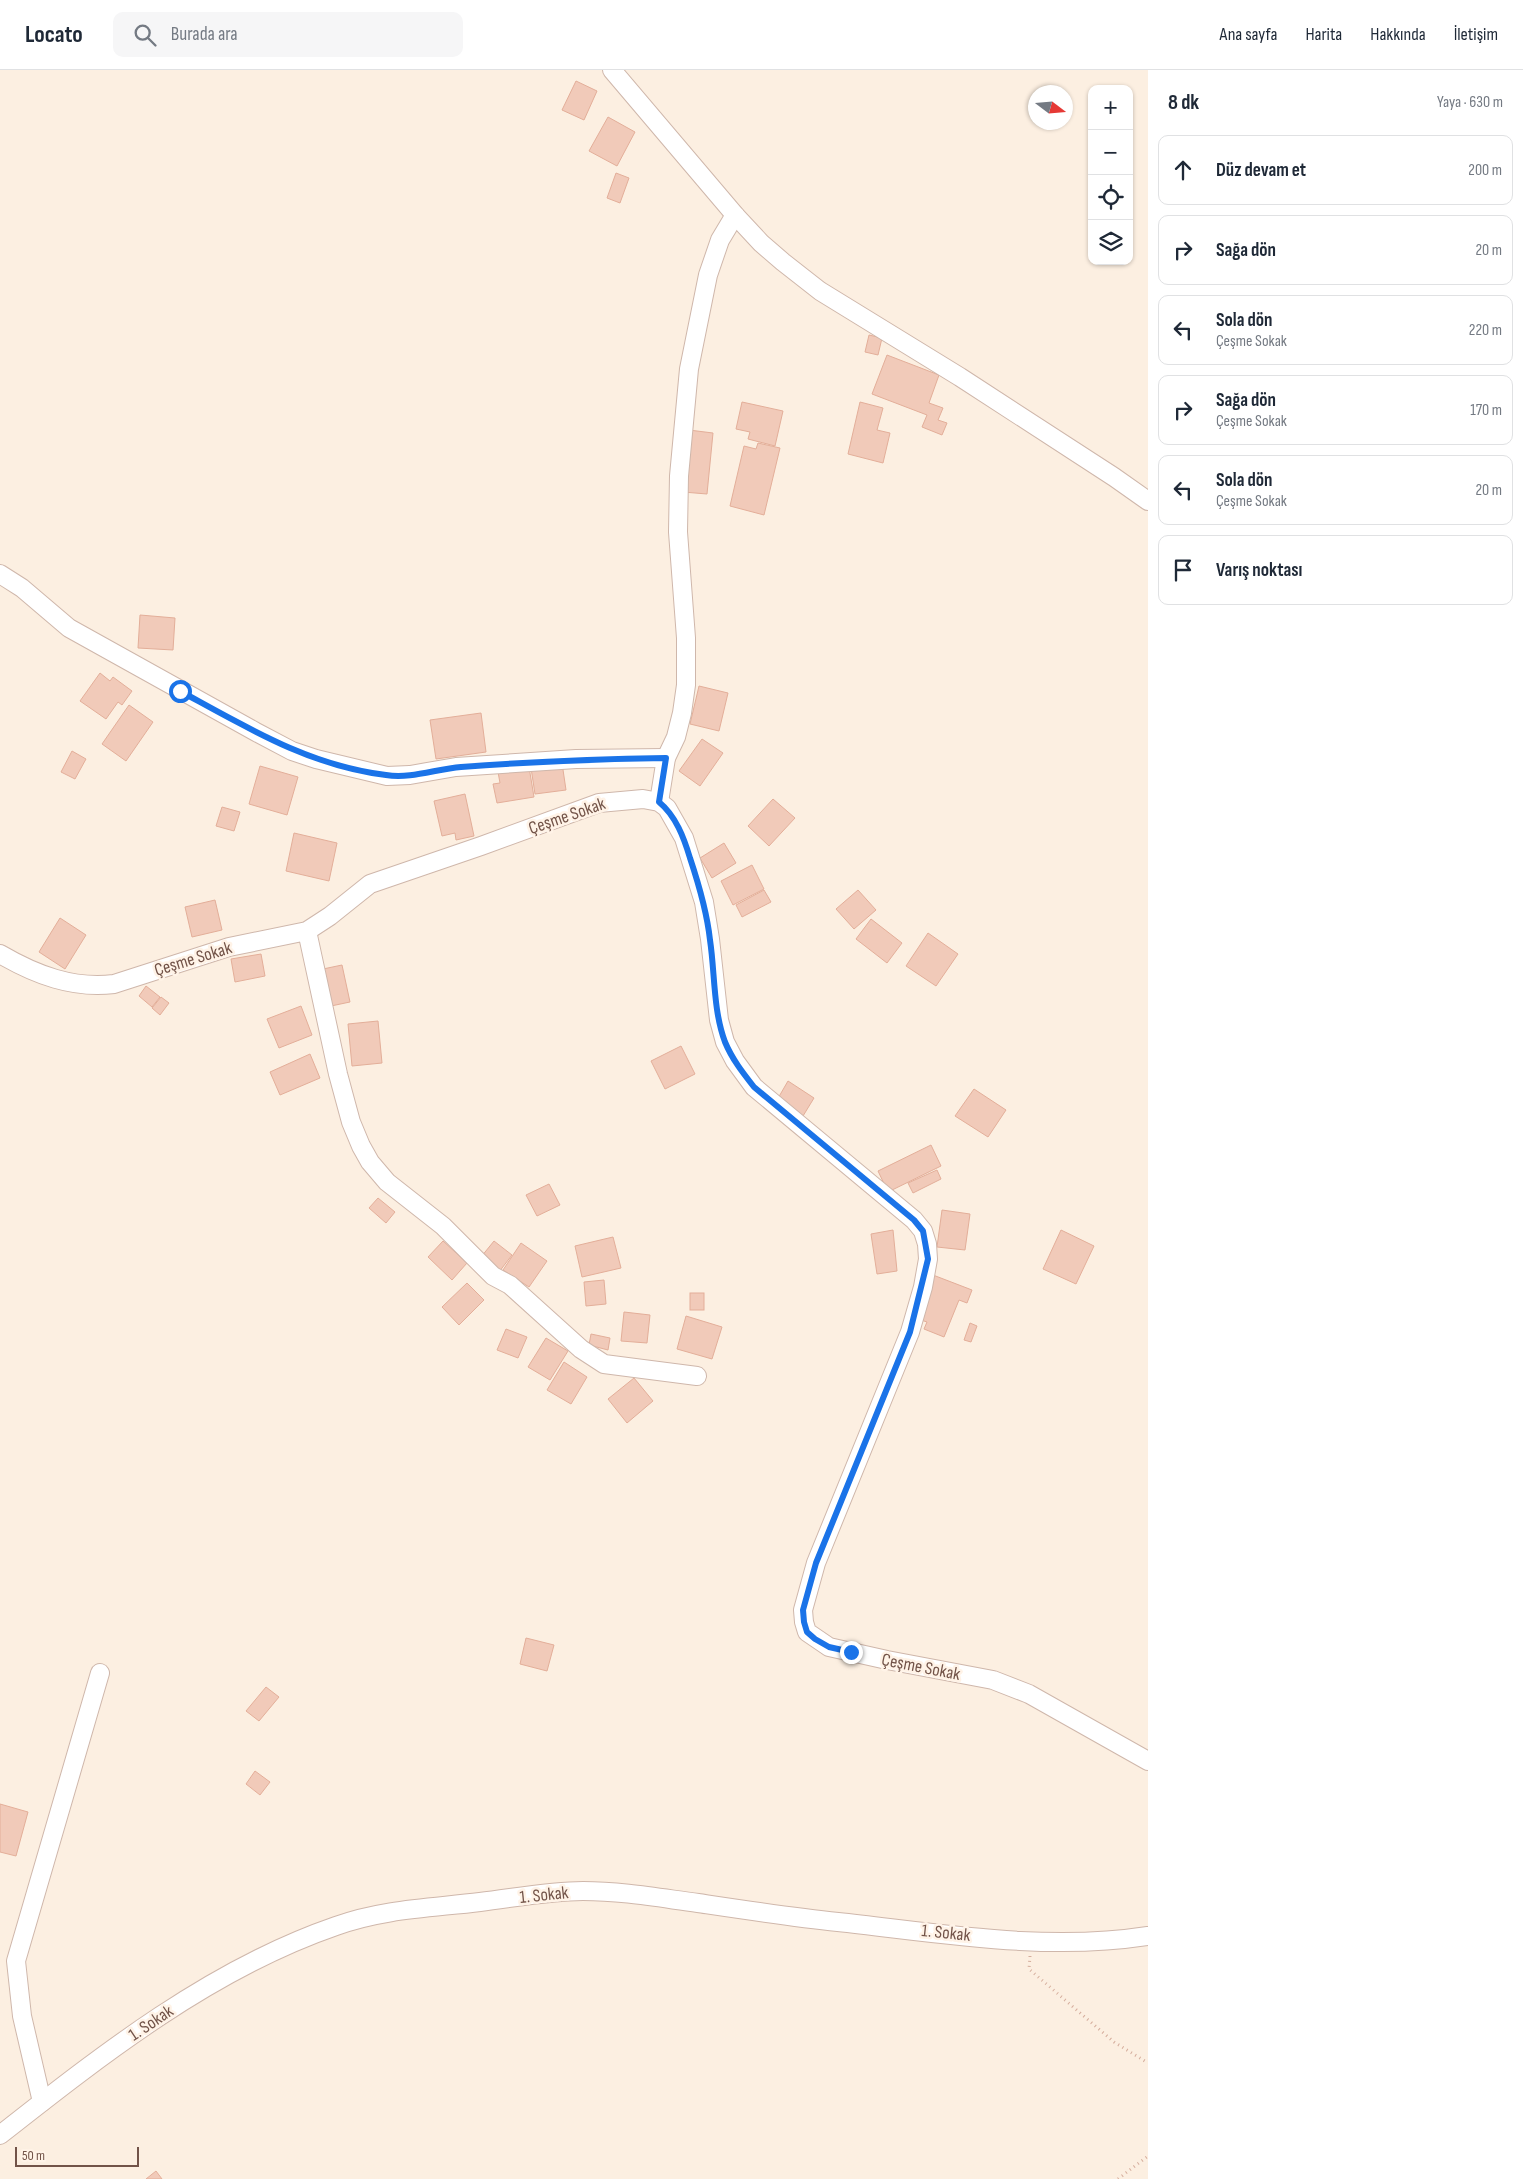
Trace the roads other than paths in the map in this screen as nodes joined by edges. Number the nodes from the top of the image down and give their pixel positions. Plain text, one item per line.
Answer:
1 (612, 70) edge
2 (735, 215) junction
3 (1148, 501) edge
4 (0, 574) edge
5 (666, 758) junction
6 (659, 802) junction
7 (307, 932) junction
8 (0, 954) edge
9 (697, 1376) dead end
10 (100, 1673) dead end
11 (1148, 1761) edge
12 (1148, 1936) edge
13 (42, 2102) junction
14 (0, 2134) edge

1 - 2 street
2 - 3 street
2 - 5 street
4 - 5 street
5 - 6 street
6 - 7 street, Çeşme Sokak
6 - 11 street, Çeşme Sokak
7 - 8 street, Çeşme Sokak
7 - 9 street
10 - 13 street
12 - 13 street, 1. Sokak
13 - 14 street, 1. Sokak

